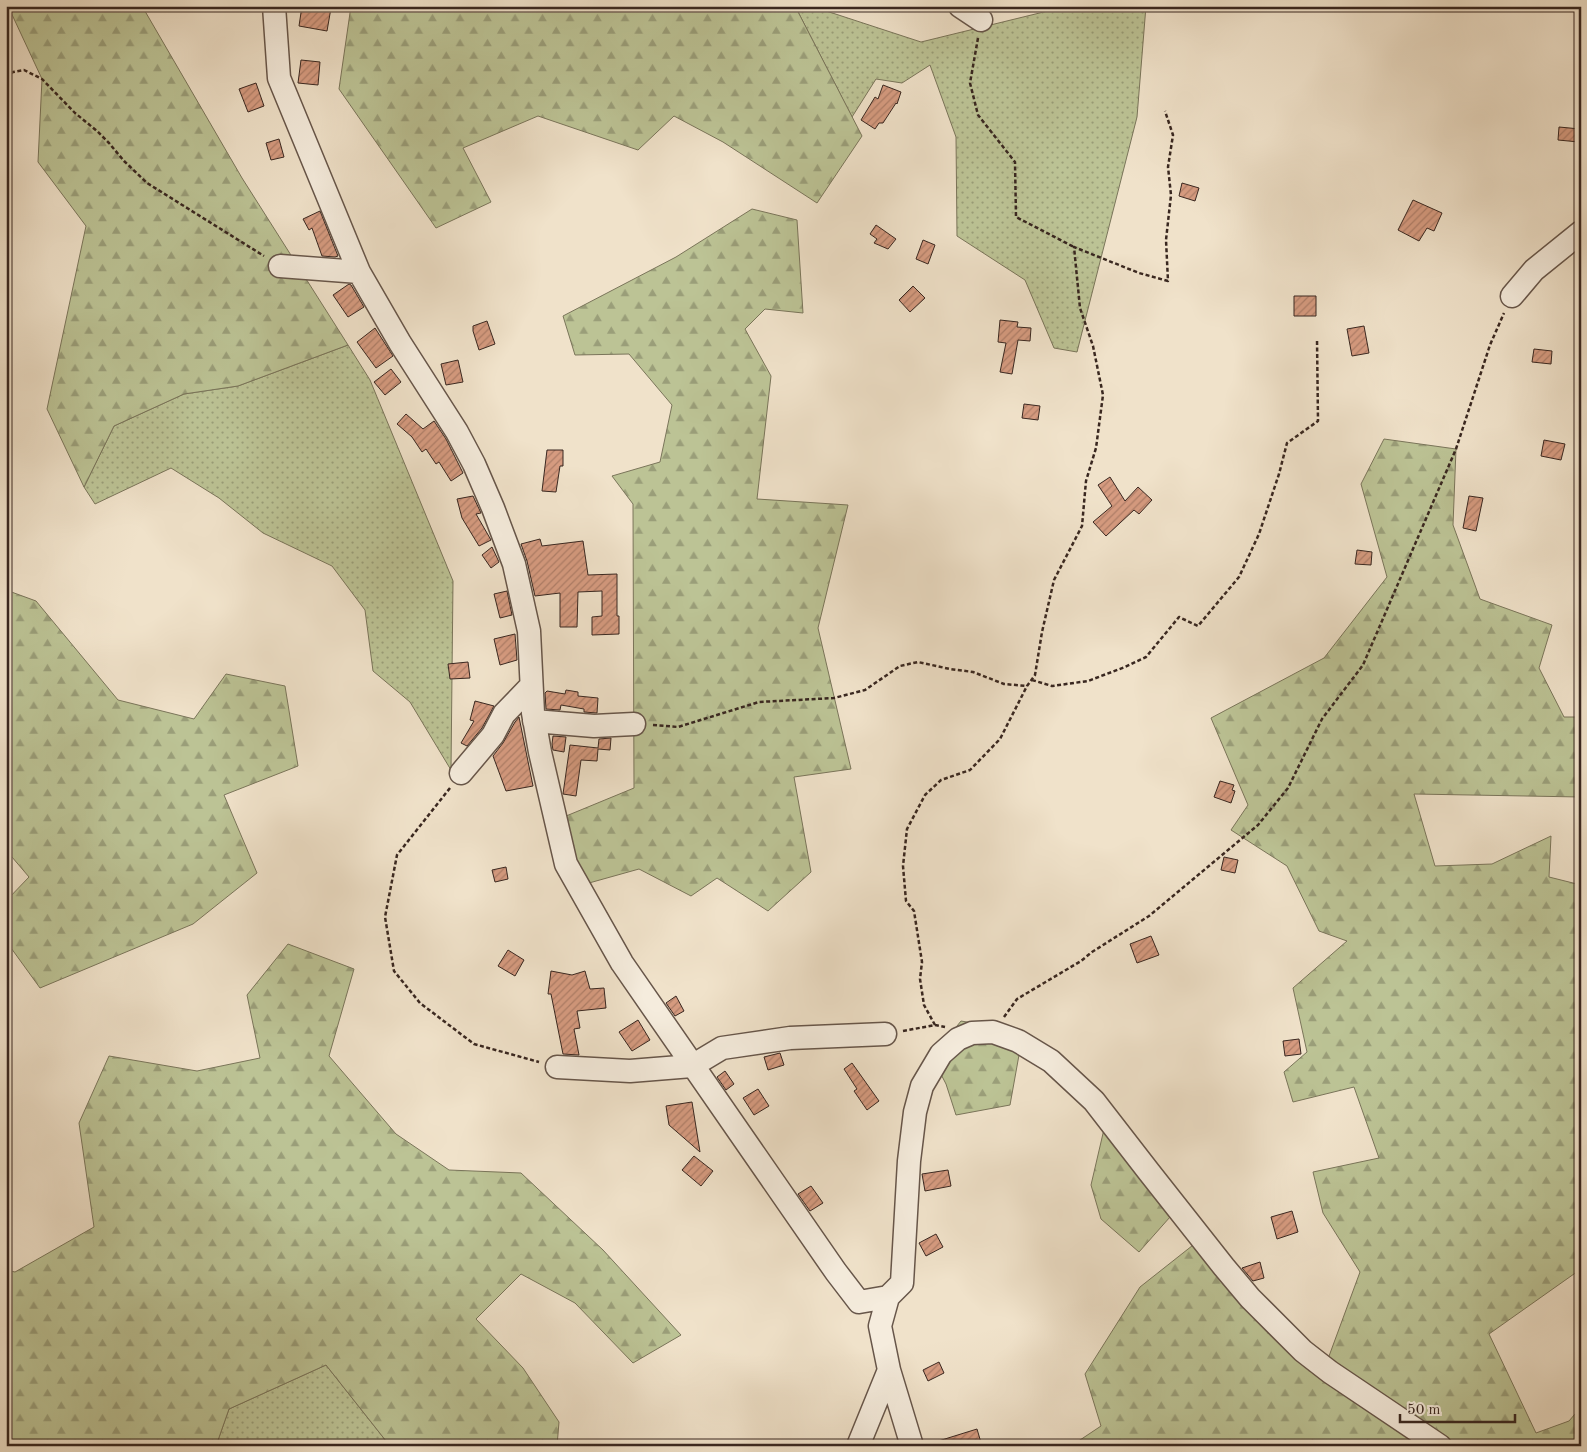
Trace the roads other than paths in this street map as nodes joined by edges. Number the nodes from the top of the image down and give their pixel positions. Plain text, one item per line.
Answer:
1 (274, 6) edge
2 (960, 6) edge
3 (980, 20) road end
4 (1581, 232) edge
5 (280, 266) road end
6 (359, 272) junction
7 (1512, 296) road end
8 (531, 686) junction
9 (534, 721) junction
10 (634, 724) road end
11 (461, 773) road end
12 (885, 1034) road end
13 (692, 1066) junction
14 (557, 1067) road end
15 (888, 1297) junction
16 (889, 1370) junction
17 (858, 1446) edge
18 (912, 1446) edge
19 (1440, 1446) edge

1 - 6 street
2 - 3 street
4 - 7 street
5 - 6 street
6 - 8 street
8 - 9 street
8 - 11 street
9 - 10 street
9 - 13 street
12 - 13 street
13 - 14 street
13 - 15 street
15 - 16 street
15 - 19 street
16 - 17 street
16 - 18 street

